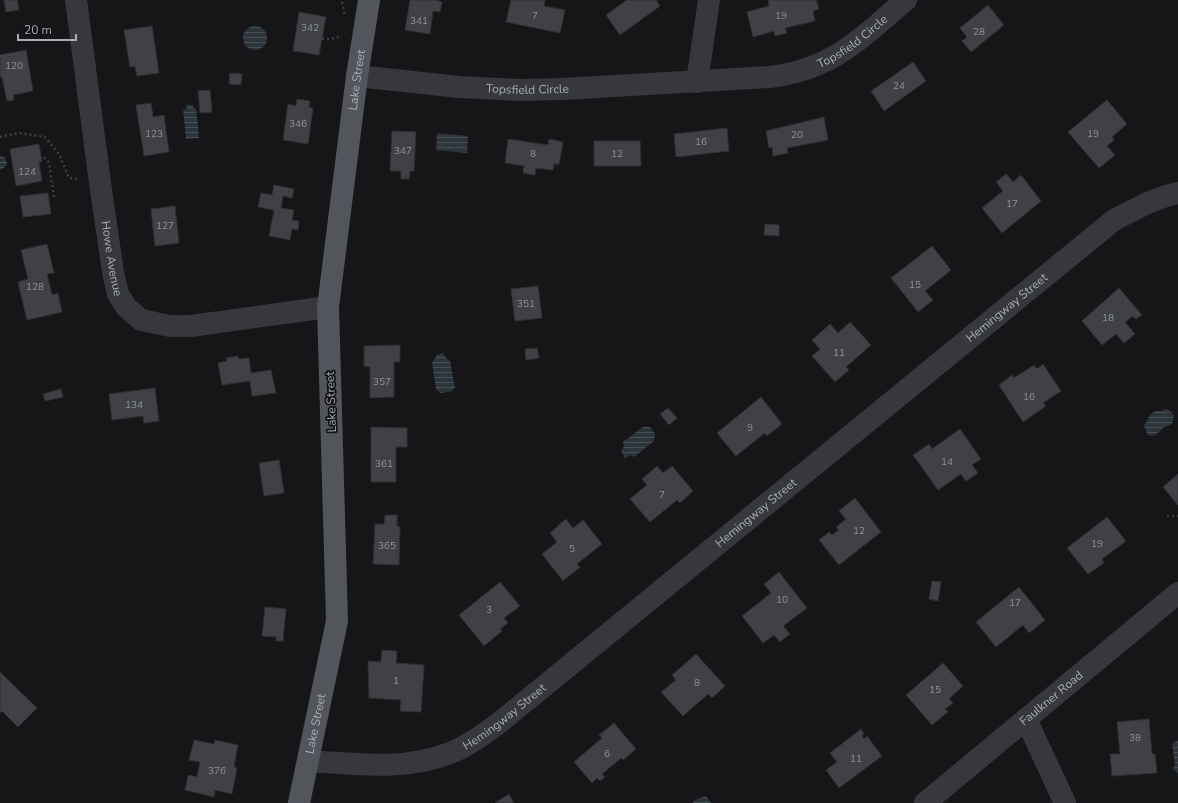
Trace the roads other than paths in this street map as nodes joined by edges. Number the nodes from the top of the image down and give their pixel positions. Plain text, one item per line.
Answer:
1 (76, 0) edge
2 (369, 0) edge
3 (709, 0) edge
4 (906, 0) edge
5 (357, 76) junction
6 (697, 82) junction
7 (1178, 193) edge
8 (328, 307) junction
9 (1178, 593) edge
10 (1026, 719) junction
11 (308, 761) junction
12 (299, 803) edge
13 (925, 803) edge
14 (1065, 803) edge

1 - 8 street, Howe Avenue
2 - 5 main road, Lake Street
3 - 6 street
4 - 6 street, Topsfield Circle
5 - 6 street, Topsfield Circle
5 - 8 main road, Lake Street
7 - 11 street, Hemingway Street
8 - 11 main road, Lake Street
9 - 10 street, Faulkner Road
10 - 13 street, Faulkner Road
10 - 14 street
11 - 12 main road, Lake Street

